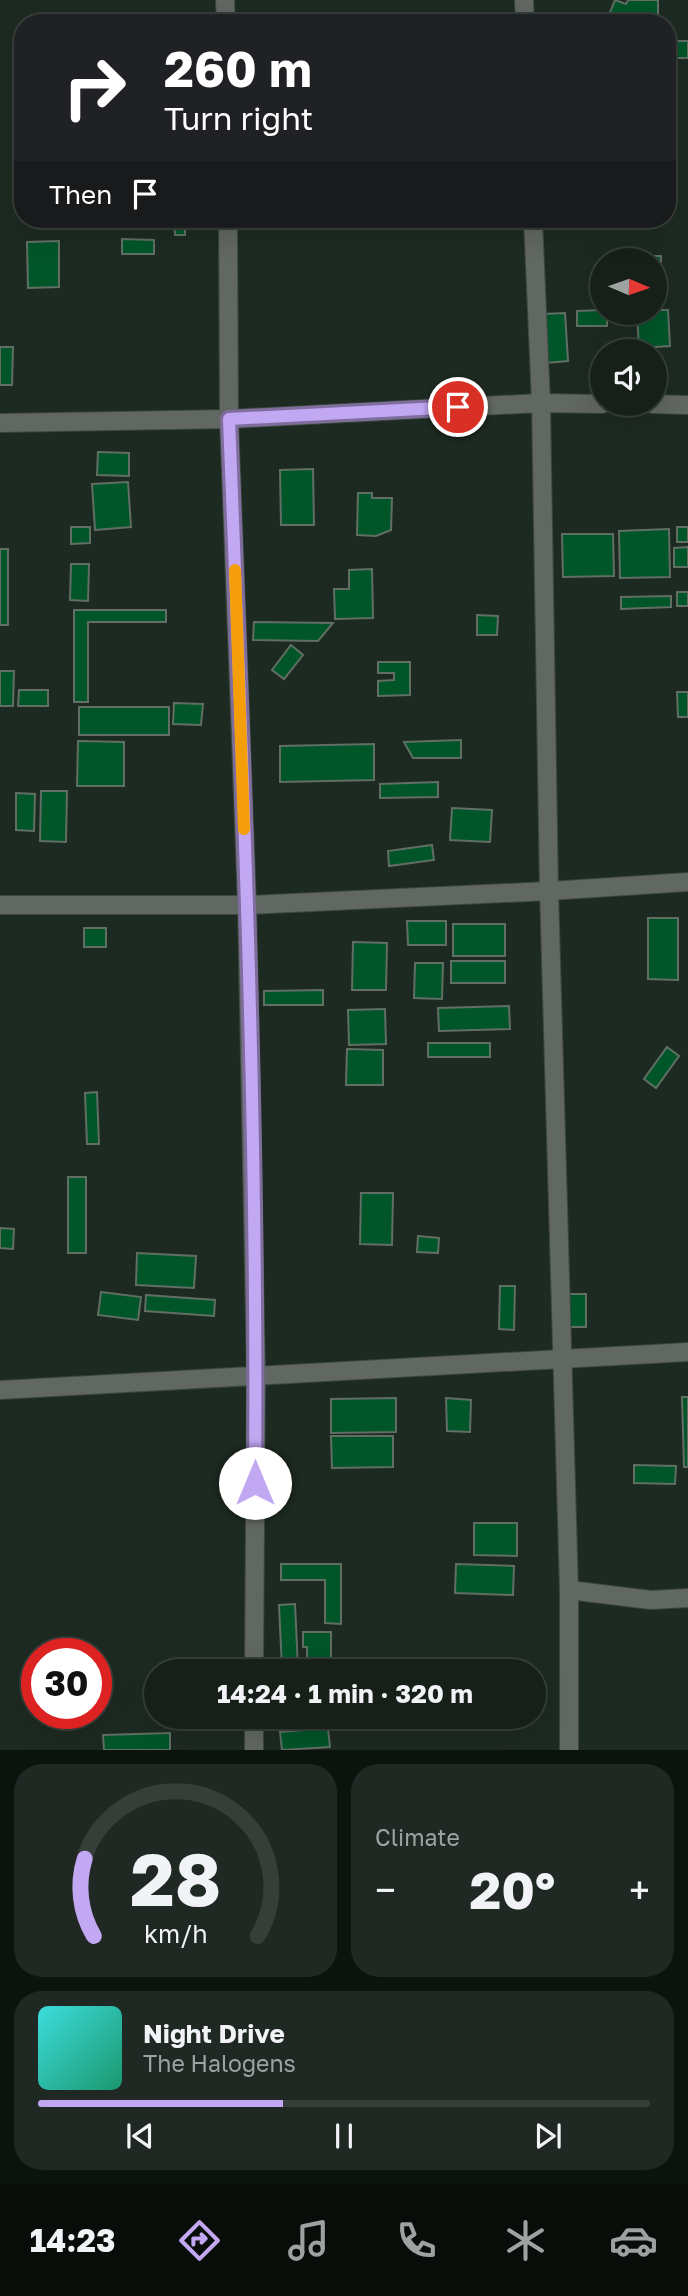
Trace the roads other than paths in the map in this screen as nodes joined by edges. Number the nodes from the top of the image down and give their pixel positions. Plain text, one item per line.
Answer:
1 (228, 228) edge
2 (533, 228) edge
3 (541, 403) junction
4 (590, 404) edge
5 (667, 404) edge
6 (688, 405) edge
7 (229, 419) junction
8 (0, 423) edge
9 (688, 882) edge
10 (548, 891) junction
11 (0, 905) edge
12 (247, 905) junction
13 (688, 1352) edge
14 (563, 1360) junction
15 (256, 1376) junction
16 (0, 1390) edge
17 (569, 1590) junction
18 (688, 1598) edge
19 (254, 1659) edge
20 (254, 1729) edge
21 (254, 1750) edge
22 (569, 1750) edge

1 - 7 street
2 - 3 street
3 - 4 street
3 - 7 street
3 - 10 street
5 - 6 street
7 - 8 street
7 - 12 street
9 - 10 street
10 - 12 street
10 - 14 street
11 - 12 street
12 - 15 street
13 - 14 street
14 - 15 street
14 - 17 street
15 - 16 street
15 - 19 street
17 - 18 street
17 - 22 street
20 - 21 street

